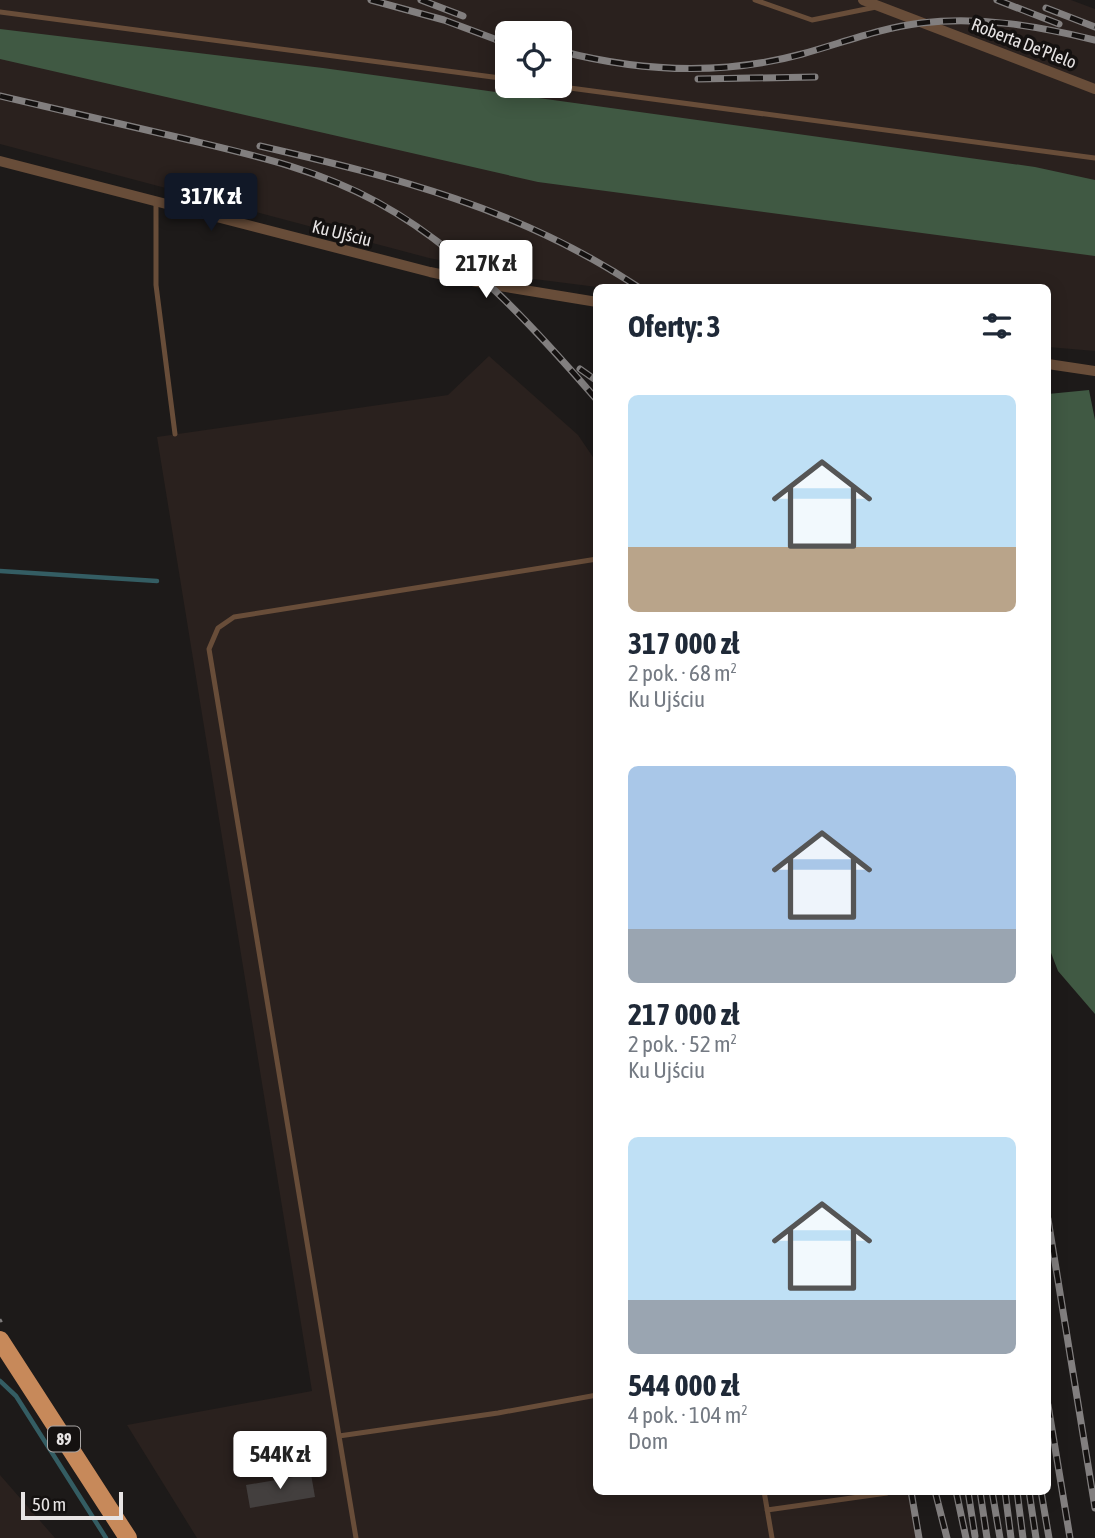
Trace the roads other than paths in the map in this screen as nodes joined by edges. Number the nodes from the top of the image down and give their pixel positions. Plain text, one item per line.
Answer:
1 (755, 0) edge
2 (863, 0) edge
3 (879, 6) junction
4 (0, 12) edge
5 (495, 77) edge
6 (572, 88) edge
7 (1095, 89) edge
8 (1095, 158) edge
9 (0, 161) edge
10 (156, 202) junction
11 (593, 301) edge
12 (1051, 365) edge
13 (1095, 371) edge
14 (175, 434) dead end
15 (593, 560) edge
16 (0, 1340) edge
17 (593, 1396) edge
18 (339, 1436) junction
19 (765, 1495) edge
20 (873, 1495) edge
21 (767, 1510) junction
22 (128, 1538) edge
23 (356, 1538) edge
24 (772, 1538) edge

1 - 3 lane
2 - 3 street, Roberta De'Plelo
3 - 7 street, Roberta De'Plelo
4 - 5 lane
6 - 8 lane
9 - 10 street, Ku Ujściu
10 - 11 street, Ku Ujściu
10 - 14 lane
12 - 13 street
15 - 18 lane
16 - 22 highway, 89
17 - 18 lane
18 - 23 lane
19 - 21 lane
20 - 21 lane
21 - 24 lane

